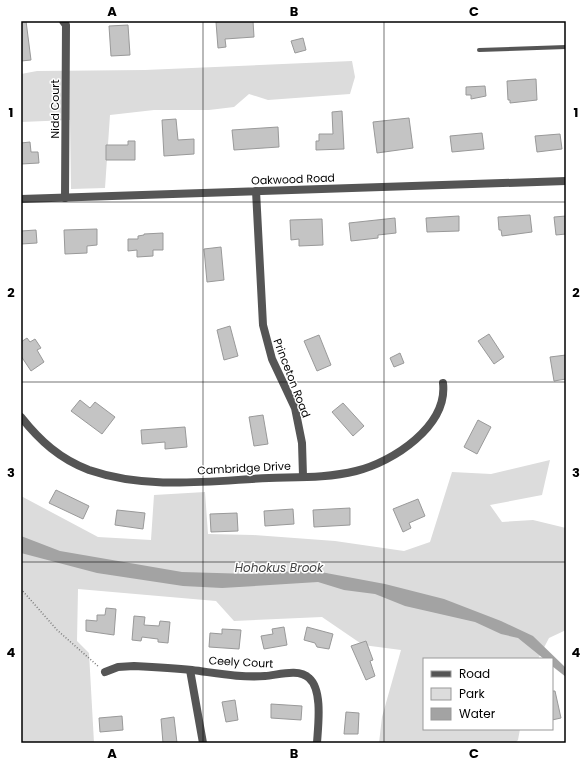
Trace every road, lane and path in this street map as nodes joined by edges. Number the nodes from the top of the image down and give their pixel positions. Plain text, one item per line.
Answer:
1 (66, 22) edge
2 (566, 47) edge
3 (479, 50) dead end
4 (566, 180) edge
5 (256, 191) junction
6 (65, 198) junction
7 (21, 199) edge
8 (443, 383) dead end
9 (21, 417) edge
10 (303, 476) junction
11 (21, 589) edge
12 (190, 670) junction
13 (105, 672) joint
14 (203, 743) edge
15 (317, 743) edge

1 - 6 street, Nidd Court
2 - 3 lane
4 - 5 street, Oakwood Road
5 - 6 street, Oakwood Road
5 - 10 street, Princeton Road
6 - 7 street, Oakwood Road
8 - 10 street, Cambridge Drive
9 - 10 street, Cambridge Drive
11 - 13 path
12 - 13 street, Ceely Court
12 - 14 street
12 - 15 street, Ceely Court

